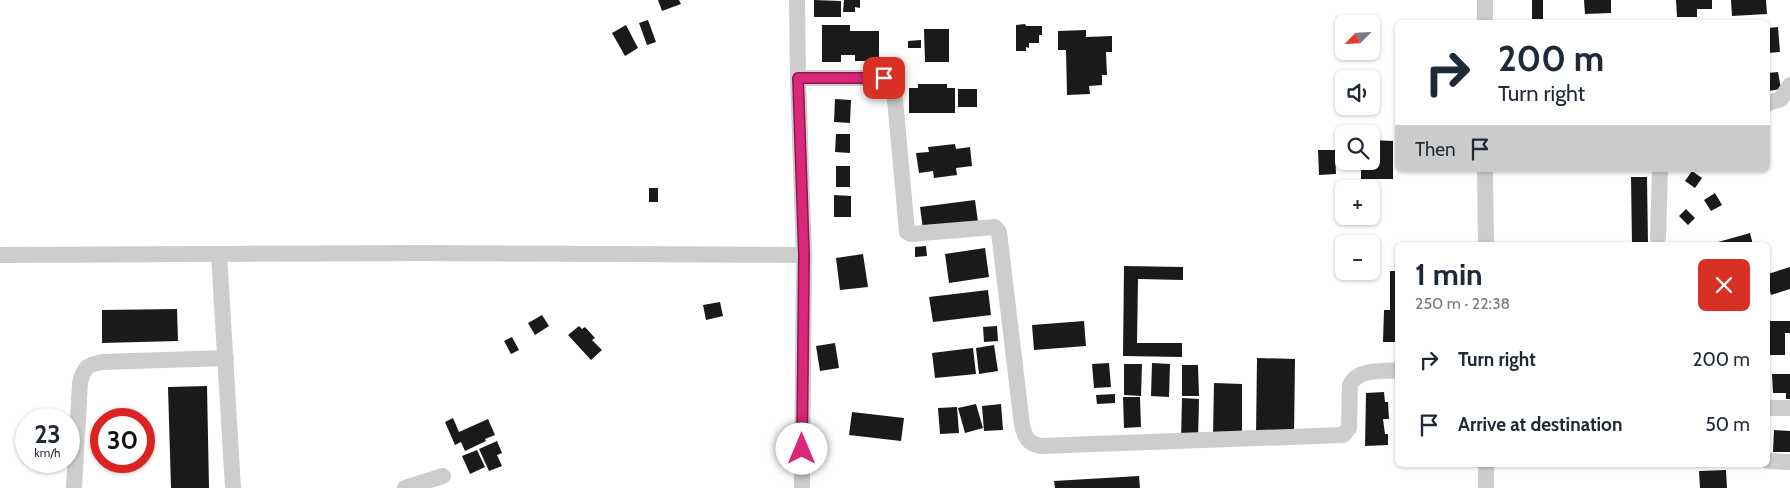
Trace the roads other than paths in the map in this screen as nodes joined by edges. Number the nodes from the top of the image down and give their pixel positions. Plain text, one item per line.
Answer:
1 (797, 0) edge
2 (1485, 0) edge
3 (1485, 20) edge
4 (798, 78) junction
5 (1790, 85) edge
6 (1770, 102) edge
7 (1486, 172) edge
8 (1660, 172) edge
9 (1658, 237) dead end
10 (1486, 242) edge
11 (219, 254) junction
12 (0, 255) edge
13 (804, 255) junction
14 (226, 358) junction
15 (1395, 370) edge
16 (1770, 408) edge
17 (1790, 408) edge
18 (1770, 461) edge
19 (1790, 462) edge
20 (1486, 467) edge
21 (443, 476) dead end
22 (74, 488) edge
23 (233, 488) edge
24 (405, 488) edge
25 (802, 488) edge
26 (1486, 488) edge

1 - 4 street
2 - 3 street
4 - 13 street
4 - 15 street
5 - 6 street
7 - 10 street
8 - 9 street
11 - 12 street
11 - 13 street
11 - 14 street
13 - 25 street
14 - 22 street
14 - 23 street
16 - 17 street
18 - 19 street
20 - 26 street
21 - 24 street

